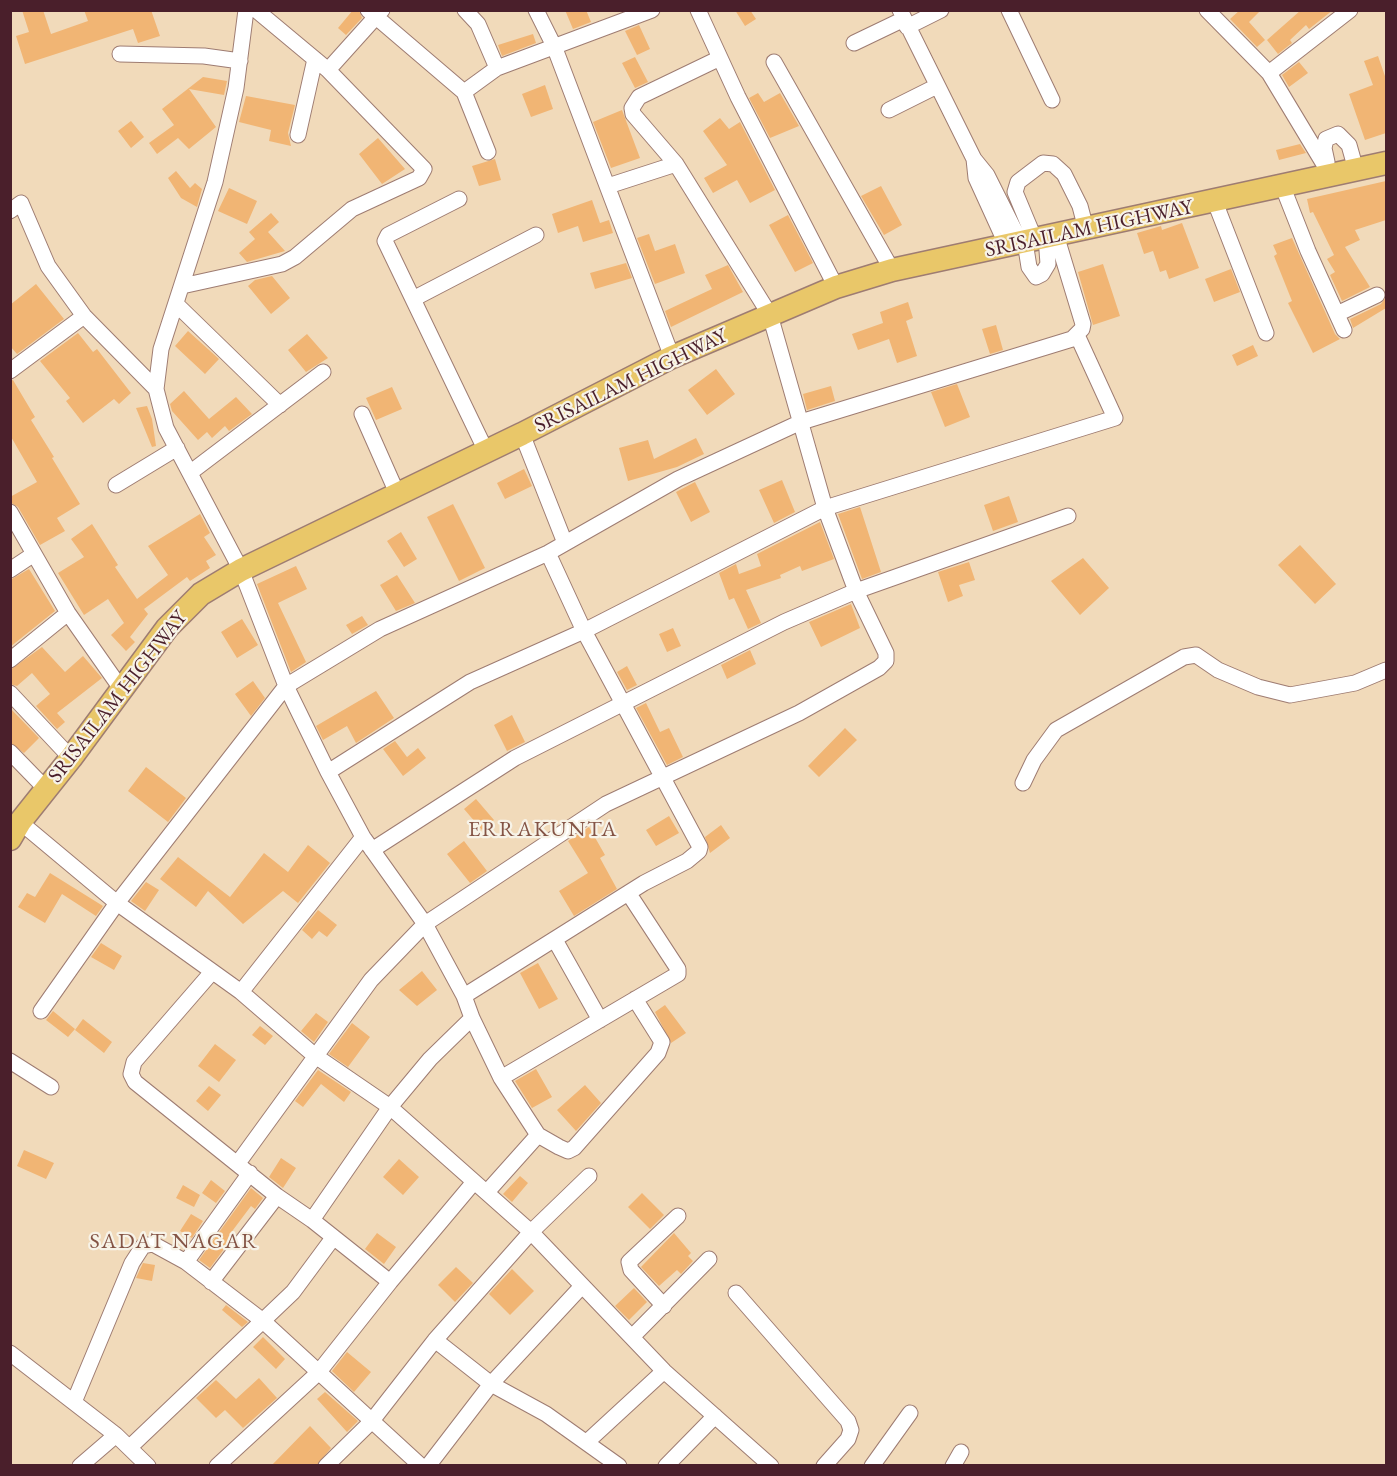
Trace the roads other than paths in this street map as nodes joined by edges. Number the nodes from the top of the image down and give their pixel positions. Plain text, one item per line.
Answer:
1 (246, 10) edge
2 (256, 10) edge
3 (465, 10) edge
4 (536, 10) edge
5 (652, 10) edge
6 (698, 10) edge
7 (941, 10) edge
8 (1009, 10) edge
9 (1207, 10) edge
10 (1350, 10) edge
11 (376, 13) edge
12 (904, 19) edge
13 (854, 43) dead end
14 (554, 46) junction
15 (120, 54) dead end
16 (720, 58) junction
17 (315, 59) junction
18 (240, 61) junction
19 (774, 62) dead end
20 (497, 68) junction
21 (328, 70) junction
22 (1269, 73) junction
23 (937, 86) junction
24 (464, 92) junction
25 (1052, 100) dead end
26 (889, 110) dead end
27 (298, 135) dead end
28 (488, 152) dead end
29 (1386, 163) edge
30 (676, 164) junction
31 (1356, 170) junction
32 (1331, 176) junction
33 (1282, 185) junction
34 (608, 186) junction
35 (459, 199) dead end
36 (1215, 202) junction
37 (10, 211) edge
38 (1086, 229) junction
39 (536, 235) dead end
40 (1032, 241) junction
41 (892, 270) junction
42 (182, 286) junction
43 (836, 287) junction
44 (1377, 295) dead end
45 (413, 299) junction
46 (176, 304) junction
47 (1337, 314) junction
48 (770, 315) junction
49 (84, 316) junction
50 (1344, 330) dead end
51 (1266, 333) dead end
52 (1077, 335) junction
53 (672, 357) junction
54 (10, 371) edge
55 (323, 372) dead end
56 (156, 389) junction
57 (280, 405) junction
58 (362, 414) dead end
59 (801, 422) junction
60 (522, 434) junction
61 (177, 448) junction
62 (486, 451) junction
63 (191, 472) junction
64 (116, 485) dead end
65 (397, 493) junction
66 (825, 508) junction
67 (10, 512) edge
68 (1068, 516) dead end
69 (565, 543) junction
70 (548, 553) junction
71 (34, 554) junction
72 (10, 570) edge
73 (241, 570) junction
74 (856, 591) junction
75 (68, 613) junction
76 (584, 631) junction
77 (10, 660) edge
78 (1386, 670) edge
79 (286, 686) junction
80 (122, 690) junction
81 (10, 693) edge
82 (624, 704) junction
83 (10, 752) edge
84 (71, 759) junction
85 (328, 772) junction
86 (662, 779) junction
87 (1023, 783) dead end
88 (46, 789) junction
89 (15, 830) edge
90 (363, 837) junction
91 (372, 850) junction
92 (629, 894) junction
93 (117, 903) junction
94 (425, 924) junction
95 (555, 940) junction
96 (212, 972) junction
97 (241, 992) junction
98 (464, 996) junction
99 (635, 999) junction
100 (41, 1011) dead end
101 (472, 1018) junction
102 (600, 1020) junction
103 (315, 1055) junction
104 (10, 1061) edge
105 (501, 1078) junction
106 (51, 1087) dead end
107 (390, 1107) junction
108 (538, 1135) junction
109 (244, 1168) junction
110 (590, 1176) dead end
111 (474, 1182) junction
112 (487, 1192) junction
113 (277, 1197) junction
114 (678, 1216) dead end
115 (312, 1220) junction
116 (531, 1232) junction
117 (333, 1238) junction
118 (709, 1259) dead end
119 (186, 1262) junction
120 (211, 1282) junction
121 (390, 1282) junction
122 (582, 1286) junction
123 (736, 1293) dead end
124 (664, 1306) junction
125 (263, 1321) junction
126 (632, 1337) junction
127 (435, 1340) junction
128 (10, 1353) edge
129 (664, 1371) junction
130 (318, 1373) junction
131 (491, 1384) junction
132 (74, 1402) junction
133 (910, 1413) dead end
134 (715, 1416) junction
135 (371, 1422) junction
136 (116, 1435) junction
137 (588, 1441) junction
138 (129, 1447) junction
139 (961, 1452) dead end
140 (771, 1465) edge
141 (80, 1466) edge
142 (147, 1466) edge
143 (217, 1466) edge
144 (326, 1466) edge
145 (421, 1466) edge
146 (428, 1466) edge
147 (619, 1466) edge
148 (666, 1466) edge
149 (824, 1466) edge
150 (872, 1466) edge
151 (953, 1466) edge

1 - 18 street
2 - 17 street
3 - 20 street
4 - 14 street
5 - 14 street
6 - 16 street
7 - 12 street
8 - 25 street
9 - 22 street
10 - 22 street
11 - 21 street
11 - 24 street
12 - 13 street
12 - 23 street
14 - 20 street
14 - 34 street
15 - 18 street
16 - 30 street
16 - 43 street
17 - 21 street
17 - 27 street
18 - 42 street
19 - 41 street
20 - 24 street
21 - 42 street
22 - 32 street
23 - 26 street
23 - 40 street
24 - 28 street
29 - 31 highway, SRISAILAM HIGHWAY
30 - 34 street
30 - 48 street
31 - 32 highway, SRISAILAM HIGHWAY
31 - 32 street
32 - 33 highway, SRISAILAM HIGHWAY
33 - 36 highway, SRISAILAM HIGHWAY
33 - 47 street
34 - 53 street
35 - 45 street
36 - 38 highway, SRISAILAM HIGHWAY
36 - 51 street
37 - 49 street
38 - 40 highway, SRISAILAM HIGHWAY
38 - 40 street
39 - 45 street
40 - 41 highway, SRISAILAM HIGHWAY
40 - 52 street
41 - 43 highway, SRISAILAM HIGHWAY
42 - 46 street
43 - 48 highway, SRISAILAM HIGHWAY
44 - 47 street
45 - 62 street
46 - 56 street
46 - 57 street
47 - 50 street
48 - 53 highway, SRISAILAM HIGHWAY
48 - 59 street
49 - 54 street
49 - 56 street
52 - 59 street
52 - 66 street
53 - 60 highway, SRISAILAM HIGHWAY
55 - 57 street
56 - 61 street
57 - 63 street
58 - 65 street
59 - 66 street
59 - 69 street
60 - 62 highway, SRISAILAM HIGHWAY
60 - 69 street
61 - 63 street
61 - 64 street
62 - 65 highway, SRISAILAM HIGHWAY
63 - 73 street
65 - 73 highway, SRISAILAM HIGHWAY
66 - 74 street
66 - 76 street
67 - 71 street
68 - 74 street
69 - 70 street
70 - 76 street
70 - 79 street
71 - 72 street
71 - 75 street
73 - 79 street
73 - 80 highway, SRISAILAM HIGHWAY
74 - 82 street
74 - 86 street
75 - 77 street
75 - 80 street
76 - 82 street
76 - 85 street
78 - 87 street
79 - 85 street
79 - 93 street
80 - 84 highway, SRISAILAM HIGHWAY
81 - 84 street
82 - 86 street
82 - 91 street
83 - 88 street
84 - 88 highway, SRISAILAM HIGHWAY
85 - 90 street
86 - 92 street
86 - 94 street
88 - 89 highway, SRISAILAM HIGHWAY
89 - 93 street
90 - 91 street
90 - 97 street
91 - 94 street
92 - 95 street
92 - 99 street
93 - 96 street
93 - 100 street
94 - 98 street
94 - 103 street
95 - 98 street
95 - 102 street
96 - 97 street
96 - 109 street
97 - 103 street
98 - 101 street
99 - 102 street
99 - 108 street
101 - 105 street
101 - 107 street
102 - 105 street
103 - 107 street
103 - 109 street
104 - 106 street
105 - 108 street
107 - 111 street
107 - 115 street
108 - 112 street
109 - 113 street
109 - 119 street
110 - 116 street
111 - 112 street
111 - 121 street
112 - 116 street
113 - 115 street
113 - 120 street
114 - 124 street
115 - 117 street
116 - 122 street
116 - 127 street
117 - 121 street
117 - 125 street
118 - 124 street
119 - 120 street
119 - 132 street
120 - 125 street
121 - 130 street
122 - 126 street
122 - 131 street
123 - 149 street
124 - 126 street
125 - 130 street
125 - 138 street
126 - 129 street
127 - 131 street
127 - 135 street
128 - 132 street
129 - 134 street
129 - 137 street
130 - 135 street
130 - 143 street
131 - 137 street
131 - 146 street
132 - 136 street
133 - 150 street
134 - 140 street
134 - 148 street
135 - 144 street
135 - 145 street
136 - 138 street
136 - 141 street
137 - 147 street
138 - 142 street
139 - 151 street

